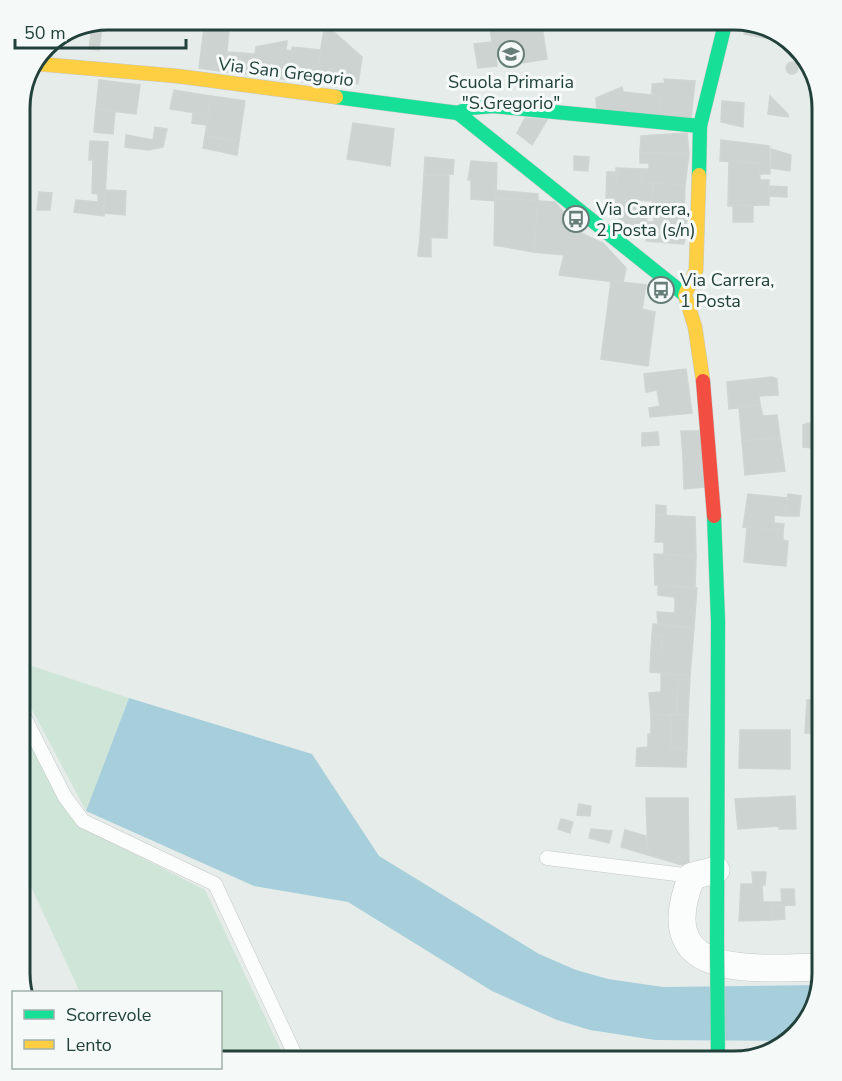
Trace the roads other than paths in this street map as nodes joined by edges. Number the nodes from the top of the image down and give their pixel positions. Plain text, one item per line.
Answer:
1 (724, 30) edge
2 (44, 64) edge
3 (458, 113) junction
4 (700, 126) junction
5 (684, 295) junction
6 (30, 729) edge
7 (547, 858) dead end
8 (704, 873) junction
9 (812, 967) edge
10 (293, 1051) edge
11 (718, 1051) edge

1 - 4 street
2 - 3 street, Via San Gregorio
3 - 4 street
3 - 5 street
4 - 5 street
5 - 8 street
6 - 10 lane
7 - 8 lane
8 - 9 street
8 - 11 street, bridge

